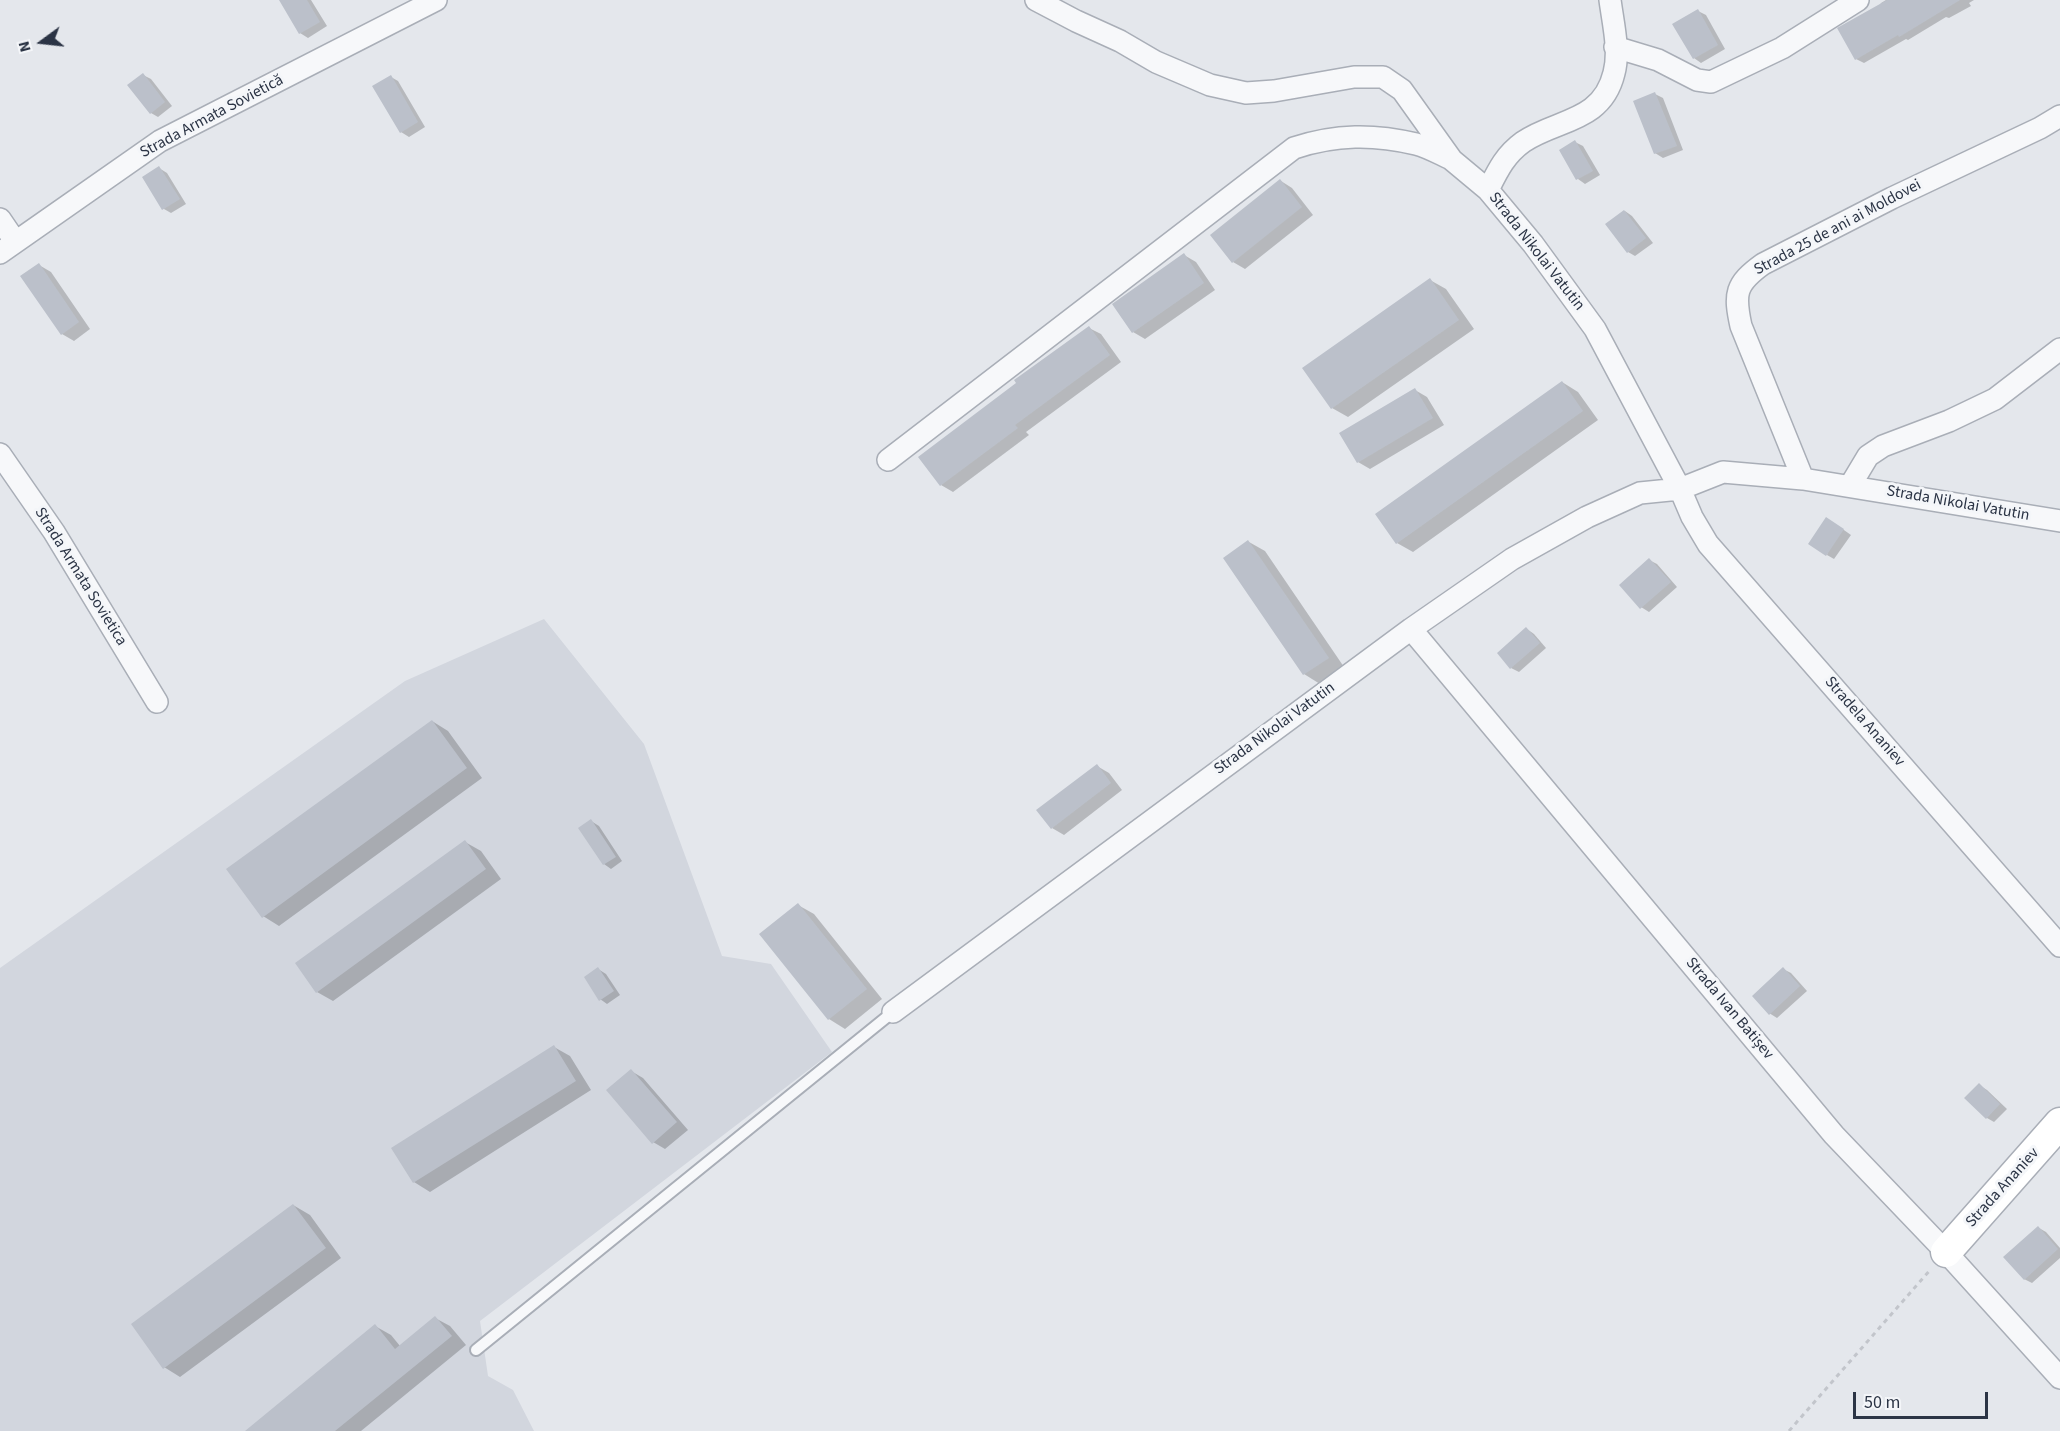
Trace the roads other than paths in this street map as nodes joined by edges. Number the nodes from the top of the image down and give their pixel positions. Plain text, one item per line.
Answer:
1 (436, 0) edge
2 (1036, 0) edge
3 (1610, 0) edge
4 (1858, 0) edge
5 (1616, 47) junction
6 (2060, 116) edge
7 (1452, 160) junction
8 (1488, 189) junction
9 (0, 219) edge
10 (8, 247) edge
11 (2060, 349) edge
12 (0, 454) edge
13 (888, 460) dead end
14 (1803, 478) junction
15 (1850, 486) junction
16 (1680, 489) junction
17 (2060, 521) edge
18 (1411, 629) junction
19 (157, 702) dead end
20 (2060, 946) edge
21 (893, 1012) joint
22 (2060, 1123) edge
23 (1946, 1252) junction
24 (476, 1350) dead end
25 (2060, 1378) edge

1 - 10 street, Strada Armata Sovietică
2 - 7 street, Strada Nikolai Vatutin
3 - 5 street
4 - 5 street
5 - 8 street
6 - 14 street, Strada 25 de ani ai Moldovei
7 - 8 street, Strada Nikolai Vatutin
7 - 13 street
8 - 16 street, Strada Nikolai Vatutin
9 - 10 street
11 - 15 street
12 - 19 street, Strada Armata Sovietica
14 - 15 street, Strada Nikolai Vatutin
14 - 16 street, Strada Nikolai Vatutin
15 - 17 street, Strada Nikolai Vatutin
16 - 18 street, Strada Nikolai Vatutin
16 - 20 street, Stradela Ananiev
18 - 21 street, Strada Nikolai Vatutin
18 - 23 street, Strada Ivan Batișev
21 - 24 lane
22 - 23 street, Strada Ananiev
23 - 25 street, Strada Ivan Batișev

